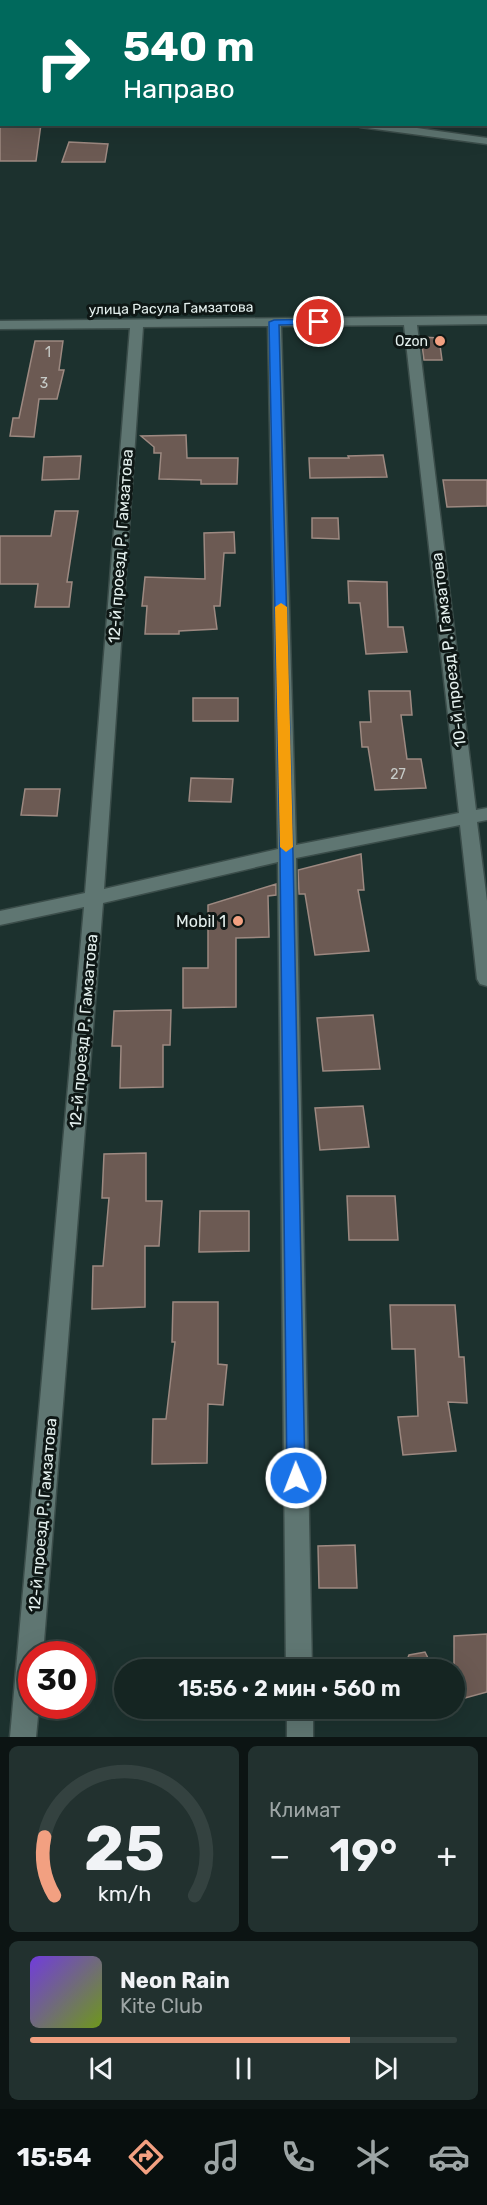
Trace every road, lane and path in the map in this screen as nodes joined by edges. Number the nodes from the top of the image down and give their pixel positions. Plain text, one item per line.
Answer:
1 (375, 126) edge
2 (471, 126) edge
3 (464, 138) junction
4 (487, 141) edge
5 (487, 320) edge
6 (410, 321) junction
7 (274, 322) junction
8 (137, 324) junction
9 (0, 328) edge
10 (487, 814) edge
11 (468, 817) junction
12 (287, 854) junction
13 (94, 899) junction
14 (0, 918) edge
15 (487, 979) edge
16 (299, 1659) edge
17 (300, 1719) edge
18 (23, 1737) edge
19 (300, 1737) edge

1 - 3 street
2 - 3 street
3 - 4 street
5 - 6 street, улица Расула Гамзатова
6 - 7 street, улица Расула Гамзатова
6 - 11 street, 10-й проезд Р. Гамзатова
7 - 8 street, улица Расула Гамзатова
7 - 12 street
8 - 9 street, улица Расула Гамзатова
8 - 13 street, 12-й проезд Р. Гамзатова
10 - 11 street
11 - 12 street
11 - 15 street, 10-й проезд Р. Гамзатова
12 - 13 street
12 - 16 street
13 - 14 street
13 - 18 street, 12-й проезд Р. Гамзатова
17 - 19 street

